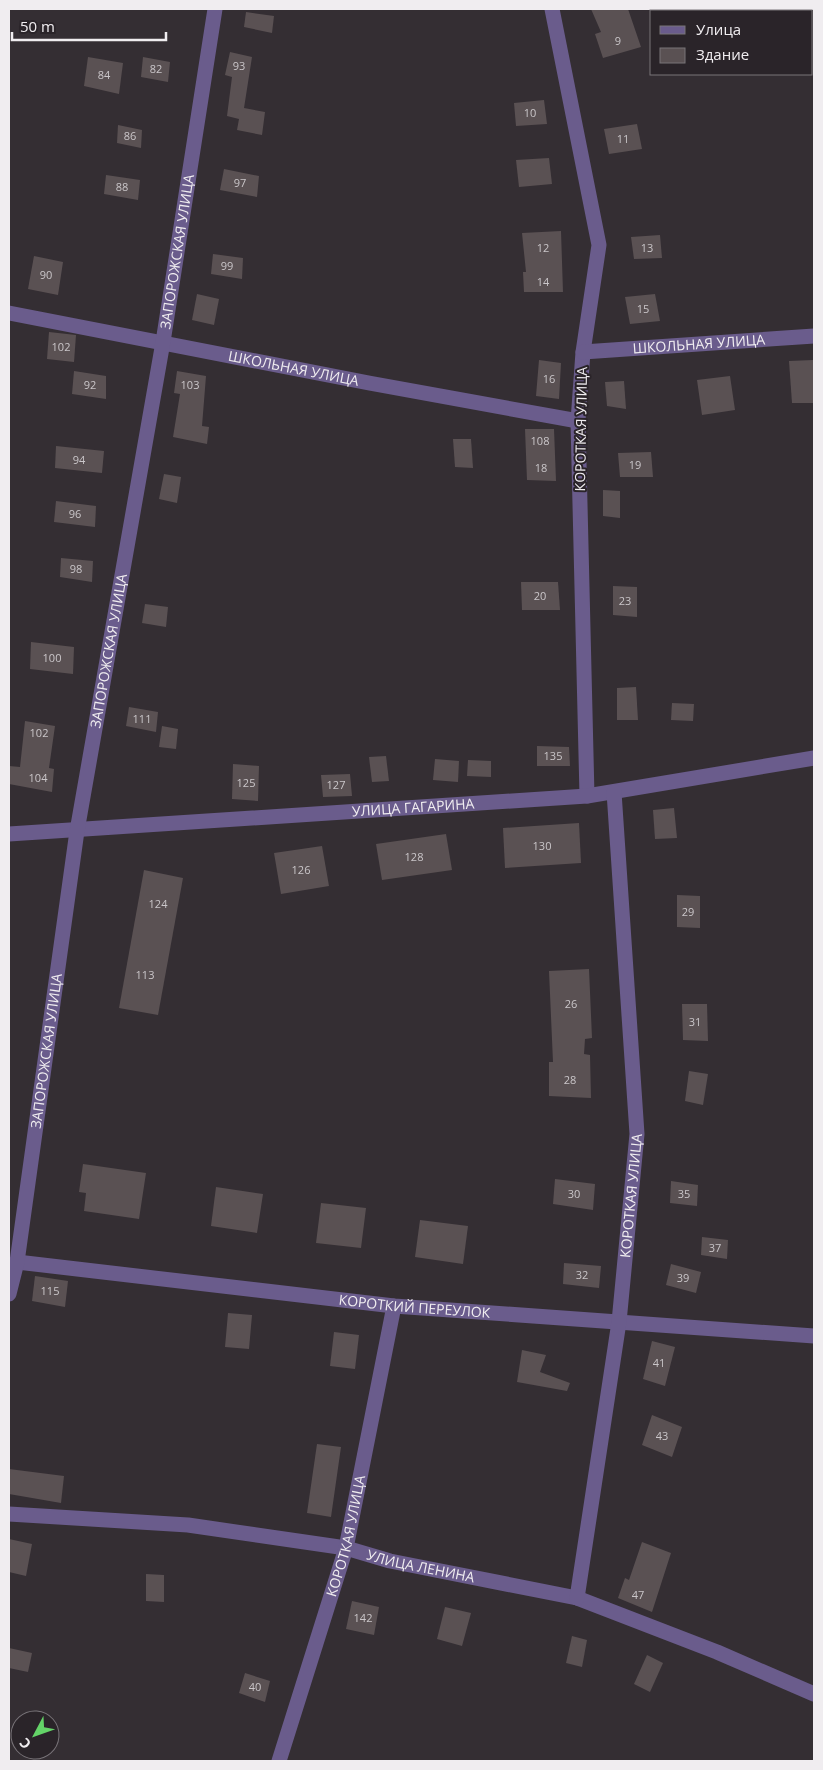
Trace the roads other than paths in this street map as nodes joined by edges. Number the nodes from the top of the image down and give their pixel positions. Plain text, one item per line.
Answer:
1 (215, 9) edge
2 (552, 9) edge
3 (9, 312) edge
4 (814, 336) edge
5 (163, 342) junction
6 (583, 352) junction
7 (578, 421) junction
8 (814, 758) edge
9 (614, 792) junction
10 (587, 796) junction
11 (76, 831) junction
12 (9, 834) edge
13 (17, 1262) junction
14 (9, 1294) edge
15 (394, 1306) junction
16 (619, 1322) junction
17 (814, 1336) edge
18 (9, 1514) edge
19 (346, 1548) junction
20 (577, 1598) junction
21 (814, 1694) edge
22 (279, 1761) edge

1 - 5 street, ЗАПОРОЖСКАЯ УЛИЦА
2 - 6 street, КОРОТКАЯ УЛИЦА
3 - 5 street, ШКОЛЬНАЯ УЛИЦА
4 - 6 street, ШКОЛЬНАЯ УЛИЦА
5 - 7 street, ШКОЛЬНАЯ УЛИЦА
5 - 11 street, ЗАПОРОЖСКАЯ УЛИЦА
6 - 7 street, КОРОТКАЯ УЛИЦА
7 - 10 street, КОРОТКАЯ УЛИЦА
8 - 9 street, УЛИЦА ГАГАРИНА
9 - 10 street, УЛИЦА ГАГАРИНА
9 - 16 street, КОРОТКАЯ УЛИЦА
10 - 11 street, УЛИЦА ГАГАРИНА
11 - 12 street, УЛИЦА ГАГАРИНА
11 - 13 street, ЗАПОРОЖСКАЯ УЛИЦА
13 - 14 street, ЗАПОРОЖСКАЯ УЛИЦА
13 - 15 street, КОРОТКИЙ ПЕРЕУЛОК
15 - 16 street, КОРОТКИЙ ПЕРЕУЛОК
15 - 19 street, КОРОТКАЯ УЛИЦА
16 - 17 street, КОРОТКИЙ ПЕРЕУЛОК
16 - 20 street, КОРОТКАЯ УЛИЦА
18 - 19 street, УЛИЦА ЛЕНИНА
19 - 20 street, УЛИЦА ЛЕНИНА
19 - 22 street, КОРОТКАЯ УЛИЦА
20 - 21 street, УЛИЦА ЛЕНИНА

